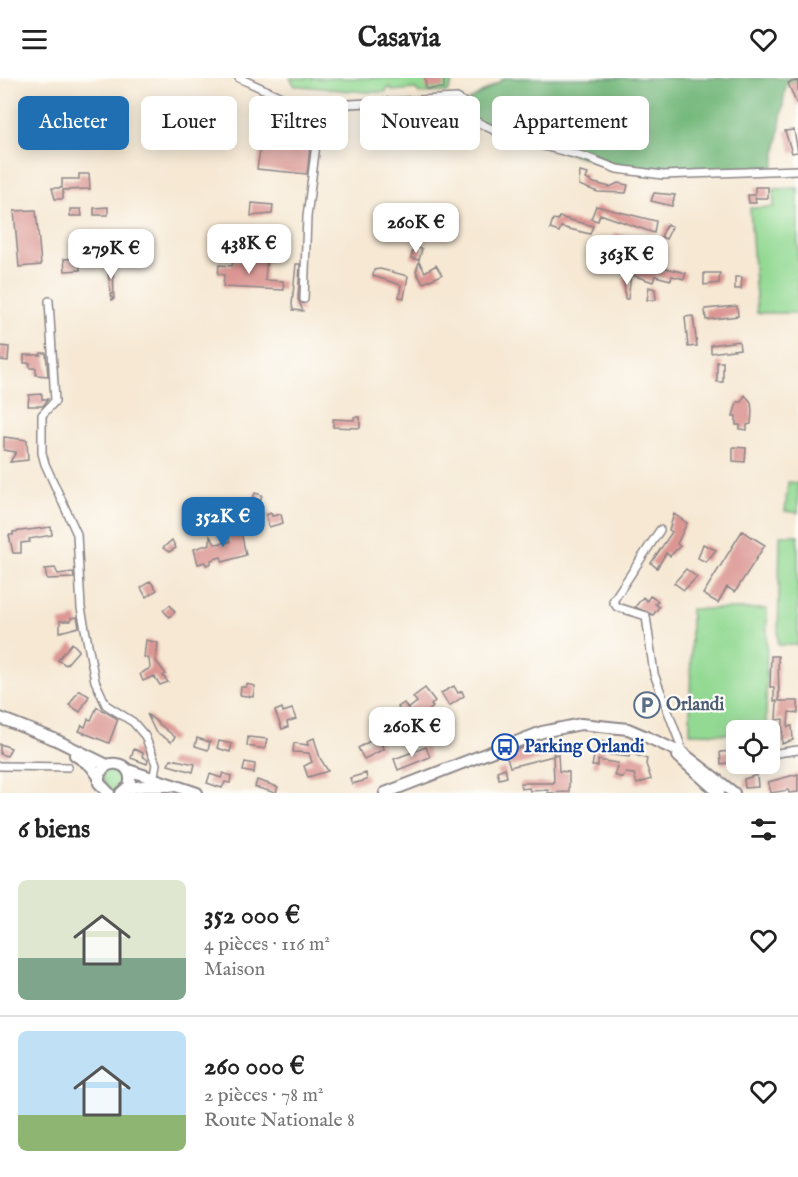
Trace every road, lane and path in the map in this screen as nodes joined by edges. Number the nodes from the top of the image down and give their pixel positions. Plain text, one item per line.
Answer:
1 (239, 78) edge
2 (279, 96) edge
3 (348, 106) edge
4 (315, 150) edge
5 (798, 170) edge
6 (304, 299) dead end
7 (49, 301) dead end
8 (660, 530) dead end
9 (0, 718) edge
10 (25, 728) junction
11 (669, 748) junction
12 (798, 750) edge
13 (780, 753) edge
14 (684, 754) junction
15 (107, 765) junction
16 (0, 766) edge
17 (68, 768) dead end
18 (128, 770) junction
19 (99, 777) junction
20 (153, 781) junction
21 (123, 791) edge
22 (109, 793) edge
23 (197, 793) edge
24 (385, 793) edge
25 (719, 793) edge
26 (734, 793) edge

1 - 2 street
3 - 5 street
4 - 6 street
7 - 20 street
8 - 14 street
9 - 10 main road
10 - 15 main road
10 - 19 main road
11 - 14 main road
11 - 24 main road
11 - 25 main road
12 - 13 street
14 - 26 main road
15 - 18 main road
15 - 19 main road
16 - 17 street
18 - 20 main road
18 - 21 main road
19 - 22 main road
20 - 21 main road
20 - 23 main road

